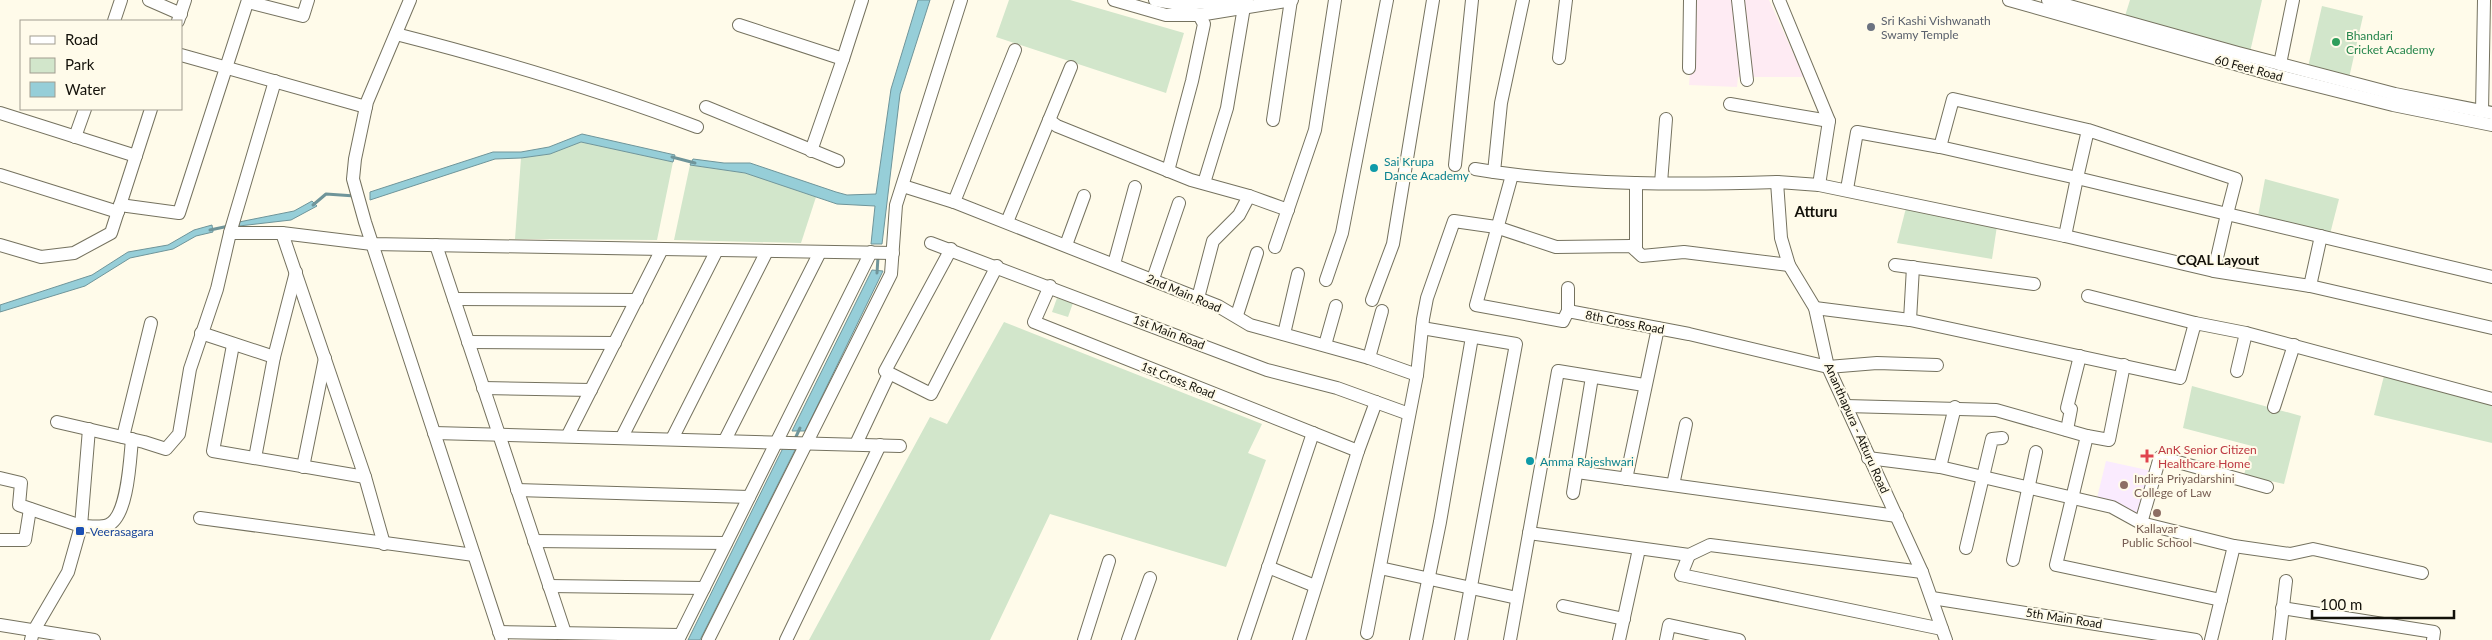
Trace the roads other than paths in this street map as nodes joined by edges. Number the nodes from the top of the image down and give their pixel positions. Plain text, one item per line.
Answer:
1 (121, 0) edge
2 (149, 0) edge
3 (185, 0) edge
4 (308, 0) edge
5 (410, 0) edge
6 (862, 0) edge
7 (961, 0) edge
8 (1114, 0) edge
9 (1155, 0) edge
10 (1291, 0) edge
11 (1335, 0) edge
12 (1386, 0) edge
13 (1433, 0) edge
14 (1472, 0) edge
15 (1523, 0) edge
16 (1566, 0) edge
17 (1690, 0) edge
18 (1738, 0) edge
19 (1779, 0) edge
20 (2010, 0) edge
21 (2048, 0) edge
22 (2294, 0) edge
23 (2484, 0) edge
24 (248, 1) edge
25 (1246, 3) edge
26 (1199, 15) junction
27 (179, 17) edge
28 (114, 20) edge
29 (738, 25) dead end
30 (396, 34) junction
31 (1014, 50) dead end
32 (182, 55) edge
33 (1559, 58) dead end
34 (843, 59) junction
35 (2280, 64) junction
36 (1072, 66) dead end
37 (226, 68) junction
38 (1689, 68) dead end
39 (1747, 80) dead end
40 (275, 81) junction
41 (1730, 104) dead end
42 (366, 107) junction
43 (706, 107) dead end
44 (85, 110) edge
45 (151, 110) edge
46 (0, 113) edge
47 (2487, 113) edge
48 (1666, 119) dead end
49 (1049, 120) junction
50 (1274, 120) dead end
51 (1828, 121) junction
52 (2492, 125) edge
53 (698, 127) dead end
54 (2088, 130) junction
55 (75, 137) junction
56 (1940, 148) junction
57 (812, 151) junction
58 (136, 156) junction
59 (838, 161) dead end
60 (1455, 165) dead end
61 (1476, 170) dead end
62 (1168, 171) junction
63 (1494, 172) junction
64 (0, 175) edge
65 (1512, 175) junction
66 (2077, 178) junction
67 (1204, 182) junction
68 (1636, 182) junction
69 (1776, 182) junction
70 (1661, 183) junction
71 (1819, 185) junction
72 (903, 186) junction
73 (1135, 187) dead end
74 (1847, 189) junction
75 (1084, 196) dead end
76 (1249, 196) junction
77 (954, 202) junction
78 (1179, 203) dead end
79 (119, 209) junction
80 (1288, 210) junction
81 (2227, 214) junction
82 (1007, 222) junction
83 (1496, 227) junction
84 (230, 233) junction
85 (282, 233) junction
86 (2065, 236) junction
87 (2321, 236) junction
88 (931, 242) dead end
89 (372, 244) junction
90 (0, 245) edge
91 (436, 245) junction
92 (1066, 245) junction
93 (1275, 247) dead end
94 (662, 249) junction
95 (950, 249) junction
96 (717, 250) junction
97 (1636, 250) junction
98 (767, 251) junction
99 (820, 252) junction
100 (871, 252) junction
101 (893, 253) junction
102 (1257, 253) dead end
103 (1114, 264) junction
104 (1789, 265) junction
105 (1894, 265) dead end
106 (997, 266) junction
107 (1913, 267) junction
108 (2214, 271) junction
109 (296, 272) junction
110 (1298, 274) dead end
111 (2492, 277) edge
112 (1152, 279) junction
113 (1326, 280) dead end
114 (2034, 284) dead end
115 (1050, 286) junction
116 (2310, 286) junction
117 (1568, 288) dead end
118 (2088, 296) dead end
119 (1198, 298) junction
120 (454, 299) junction
121 (637, 300) junction
122 (1372, 300) dead end
123 (1336, 306) dead end
124 (1815, 308) junction
125 (1382, 311) dead end
126 (1568, 311) junction
127 (1237, 315) junction
128 (1910, 320) junction
129 (151, 323) dead end
130 (2195, 323) junction
131 (1422, 328) junction
132 (1658, 328) junction
133 (2492, 328) edge
134 (201, 333) junction
135 (2246, 333) junction
136 (1284, 334) junction
137 (1472, 336) junction
138 (468, 342) junction
139 (615, 343) junction
140 (233, 345) junction
141 (1325, 346) junction
142 (2294, 346) junction
143 (2080, 356) junction
144 (274, 358) junction
145 (325, 358) junction
146 (1369, 358) junction
147 (1938, 365) dead end
148 (2124, 366) junction
149 (1828, 367) junction
150 (2237, 371) dead end
151 (889, 374) junction
152 (1417, 375) junction
153 (1592, 377) junction
154 (1644, 384) junction
155 (483, 388) junction
156 (591, 390) junction
157 (2492, 399) edge
158 (1376, 402) junction
159 (1846, 406) junction
160 (1956, 407) junction
161 (2274, 407) dead end
162 (1409, 414) junction
163 (57, 422) dead end
164 (1686, 424) dead end
165 (89, 429) junction
166 (2067, 430) junction
167 (434, 432) junction
168 (498, 433) junction
169 (1312, 433) junction
170 (568, 435) junction
171 (2087, 436) junction
172 (622, 437) junction
173 (128, 438) junction
174 (672, 438) junction
175 (2002, 438) dead end
176 (725, 440) junction
177 (782, 442) junction
178 (804, 443) junction
179 (856, 444) junction
180 (880, 445) junction
181 (900, 446) dead end
182 (1358, 451) junction
183 (2036, 452) dead end
184 (255, 458) junction
185 (1868, 458) junction
186 (303, 466) junction
187 (1940, 467) junction
188 (1576, 472) junction
189 (365, 477) junction
190 (1984, 477) junction
191 (0, 478) edge
192 (1626, 479) junction
193 (1673, 486) junction
194 (2028, 487) junction
195 (2267, 488) dead end
196 (517, 490) junction
197 (1574, 493) dead end
198 (750, 497) junction
199 (2072, 498) junction
200 (30, 509) junction
201 (1897, 516) junction
202 (200, 518) dead end
203 (2141, 523) junction
204 (82, 526) junction
205 (1530, 534) junction
206 (0, 540) edge
207 (534, 541) junction
208 (726, 543) junction
209 (384, 544) junction
210 (2234, 546) junction
211 (1966, 548) dead end
212 (1639, 549) junction
213 (474, 556) junction
214 (1689, 556) junction
215 (1109, 560) dead end
216 (2013, 560) dead end
217 (1268, 567) junction
218 (1380, 568) junction
219 (1922, 572) junction
220 (2422, 573) dead end
221 (1150, 578) dead end
222 (1428, 578) junction
223 (2286, 581) dead end
224 (549, 586) junction
225 (1315, 586) junction
226 (1471, 587) junction
227 (704, 588) junction
228 (1517, 598) junction
229 (1932, 598) junction
230 (2221, 600) junction
231 (1563, 606) dead end
232 (2282, 608) junction
233 (1624, 619) junction
234 (0, 625) edge
235 (565, 633) junction
236 (1367, 633) dead end
237 (1944, 634) edge
238 (32, 636) edge
239 (501, 636) edge
240 (1709, 637) edge
241 (679, 638) edge
242 (94, 640) edge
243 (708, 640) edge
244 (786, 640) edge
245 (1084, 640) edge
246 (1128, 640) edge
247 (1244, 640) edge
248 (1299, 640) edge
249 (1416, 640) edge
250 (1461, 640) edge
251 (1510, 640) edge
252 (1619, 640) edge
253 (1666, 640) edge
254 (1739, 640) edge
255 (2196, 640) edge
256 (2211, 640) edge
257 (2279, 640) edge
258 (2433, 640) edge

1 - 28 street
2 - 27 street
3 - 27 street
4 - 24 street
5 - 30 street
6 - 34 street
7 - 72 street
8 - 26 street
9 - 25 street
10 - 25 street
10 - 50 street
11 - 80 street
12 - 113 street
13 - 122 street
14 - 60 street
15 - 63 street
16 - 33 street
17 - 38 street
18 - 39 street
19 - 51 street
20 - 52 street, 60 Feet Road
21 - 35 street, 60 Feet Road
22 - 35 street
23 - 47 street
24 - 37 street
25 - 26 street
25 - 67 street
26 - 62 street
29 - 34 street
30 - 42 street
30 - 53 street
31 - 77 street
32 - 37 street
34 - 57 street
35 - 47 street, 60 Feet Road
36 - 49 street
37 - 40 street
37 - 79 street
40 - 42 street
40 - 84 street
41 - 51 street
42 - 89 street
43 - 57 street
44 - 55 street
45 - 58 street
46 - 55 street
48 - 70 street
49 - 62 street
49 - 82 street
51 - 71 street
54 - 56 street
54 - 66 street
54 - 81 street
55 - 58 street
56 - 66 street
56 - 74 street
57 - 59 street
58 - 79 street
61 - 63 street
62 - 67 street
63 - 65 street
64 - 79 street
65 - 68 street
65 - 83 street
66 - 81 street
66 - 86 street
67 - 76 street
68 - 70 street
68 - 97 street
69 - 70 street
69 - 71 street
69 - 104 street, Ananthapura - Atturu Road
71 - 74 street
72 - 77 street, 2nd Main Road
72 - 101 street
73 - 103 street
74 - 86 street
75 - 92 street
76 - 80 street
76 - 119 street
77 - 82 street, 2nd Main Road
78 - 112 street
79 - 90 street
80 - 93 street
81 - 87 street
81 - 108 street
82 - 92 street, 2nd Main Road
83 - 97 street
83 - 126 street, 8th Cross Road
83 - 131 street
84 - 85 street
84 - 134 street
85 - 89 street
85 - 109 street
86 - 108 street
87 - 111 street
87 - 116 street
88 - 95 street, 1st Main Road
89 - 91 street
89 - 167 street
91 - 94 street
91 - 120 street
92 - 103 street, 2nd Main Road
94 - 96 street
94 - 121 street
95 - 106 street, 1st Main Road
95 - 151 street
96 - 98 street
96 - 172 street
97 - 104 street
98 - 99 street
98 - 174 street
99 - 100 street
99 - 176 street
100 - 101 street
100 - 177 street
101 - 178 street
102 - 127 street
103 - 112 street, 2nd Main Road
104 - 124 street, Ananthapura - Atturu Road
105 - 107 street
106 - 115 street, 1st Main Road
106 - 151 street
107 - 114 street
107 - 128 street
108 - 116 street
109 - 144 street
109 - 145 street
110 - 136 street
112 - 119 street, 2nd Main Road
115 - 158 street, 1st Main Road
115 - 169 street, 1st Cross Road
116 - 133 street
117 - 126 street
118 - 130 street
119 - 127 street, 2nd Main Road
120 - 121 street
120 - 138 street
121 - 139 street
123 - 141 street
124 - 128 street
124 - 149 street, Ananthapura - Atturu Road
125 - 146 street
126 - 132 street, 8th Cross Road
127 - 136 street, 2nd Main Road
128 - 143 street
129 - 173 street
130 - 135 street
130 - 148 street
131 - 137 street
131 - 152 street
132 - 149 street, 8th Cross Road
132 - 154 street
134 - 140 street
134 - 173 street
135 - 142 street
135 - 150 street
136 - 141 street, 2nd Main Road
137 - 222 street
137 - 226 street
138 - 139 street
138 - 155 street
139 - 156 street
140 - 144 street
140 - 184 street
141 - 146 street, 2nd Main Road
142 - 157 street
142 - 161 street
143 - 148 street
143 - 166 street
144 - 184 street
145 - 186 street
145 - 189 street
146 - 152 street, 2nd Main Road
147 - 149 street, 8th Cross Road
148 - 171 street
149 - 159 street, Ananthapura - Atturu Road
151 - 179 street
152 - 162 street
153 - 154 street
153 - 188 street
153 - 205 street
154 - 192 street
155 - 156 street
155 - 168 street
156 - 170 street
158 - 162 street, 1st Main Road
158 - 182 street
159 - 160 street
159 - 185 street, Ananthapura - Atturu Road
160 - 166 street
160 - 187 street
162 - 218 street
163 - 165 street
164 - 193 street
165 - 173 street
165 - 204 street
166 - 171 street
167 - 168 street
167 - 213 street
168 - 170 street
168 - 196 street
169 - 182 street, 1st Cross Road
169 - 217 street
170 - 172 street
171 - 199 street
172 - 174 street
173 - 204 street
174 - 176 street
175 - 190 street
176 - 177 street
177 - 178 street
177 - 198 street
178 - 179 street
178 - 243 street
179 - 180 street
180 - 181 street
180 - 244 street
182 - 225 street
183 - 194 street
184 - 186 street
185 - 187 street
185 - 201 street, Ananthapura - Atturu Road
186 - 189 street
187 - 190 street
188 - 192 street
188 - 197 street
189 - 209 street
190 - 194 street
190 - 211 street
191 - 200 street
192 - 193 street
193 - 201 street
194 - 199 street
194 - 216 street
195 - 203 street
196 - 198 street
196 - 207 street
198 - 208 street
199 - 203 street
199 - 230 street
200 - 204 street
200 - 206 street
201 - 219 street, Ananthapura - Atturu Road
202 - 209 street
203 - 210 street
204 - 238 street
205 - 212 street
205 - 228 street
207 - 208 street
207 - 224 street
208 - 227 street
209 - 213 street
210 - 220 street
210 - 230 street
212 - 214 street
212 - 233 street
213 - 239 street
214 - 219 street
214 - 237 street
215 - 245 street
217 - 225 street
217 - 247 street
218 - 222 street
218 - 236 street
219 - 229 street, Ananthapura - Atturu Road
221 - 246 street
222 - 226 street
222 - 249 street
223 - 232 street
224 - 227 street
224 - 235 street
225 - 248 street
226 - 228 street
226 - 250 street
227 - 241 street
228 - 251 street
229 - 237 street, Ananthapura - Atturu Road
229 - 255 street, 5th Main Road
230 - 256 street
231 - 233 street
232 - 257 street
232 - 258 street
233 - 252 street
234 - 238 street
235 - 239 street
235 - 241 street
238 - 242 street
240 - 253 street
240 - 254 street

